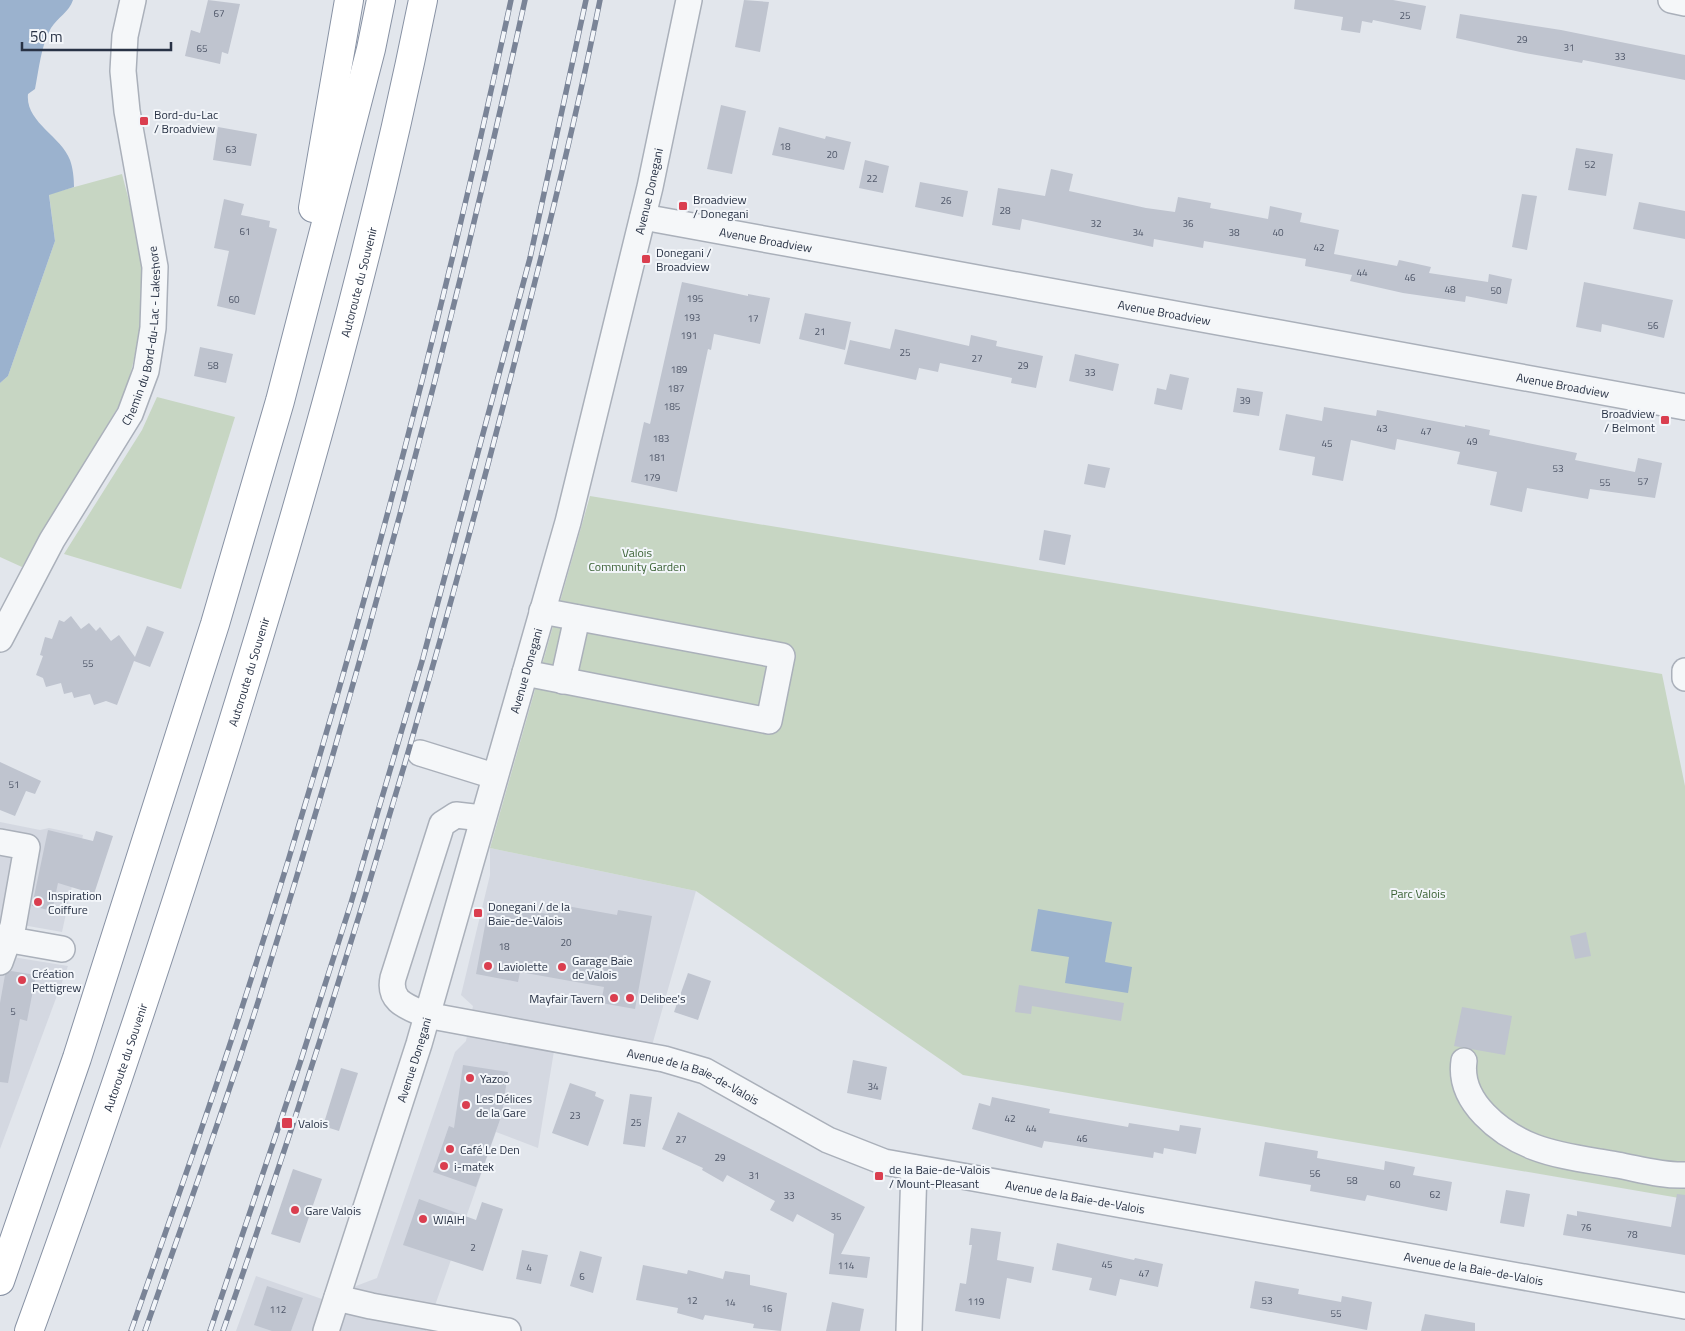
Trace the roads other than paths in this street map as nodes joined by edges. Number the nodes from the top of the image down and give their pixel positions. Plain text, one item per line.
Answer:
1 (133, 0) edge
2 (349, 0) edge
3 (381, 0) edge
4 (422, 0) edge
5 (688, 0) edge
6 (1671, 0) edge
7 (1685, 2) edge
8 (643, 217) junction
9 (280, 401) junction
10 (1685, 407) edge
11 (542, 611) junction
12 (577, 618) junction
13 (0, 639) edge
14 (1685, 671) edge
15 (524, 673) junction
16 (1685, 678) edge
17 (563, 681) junction
18 (420, 753) dead end
19 (494, 776) junction
20 (482, 818) junction
21 (0, 842) edge
22 (2, 947) edge
23 (62, 949) dead end
24 (426, 1015) junction
25 (1464, 1061) dead end
26 (914, 1168) junction
27 (1685, 1175) edge
28 (0, 1281) edge
29 (337, 1298) junction
30 (1685, 1306) edge
31 (30, 1331) edge
32 (326, 1331) edge
33 (508, 1331) edge
34 (909, 1331) edge

1 - 13 street, Chemin du Bord-du-Lac - Lakeshore
2 - 9 highway
3 - 9 highway
4 - 31 highway, Autoroute du Souvenir
5 - 8 street, Avenue Donegani
6 - 7 street
8 - 10 street, Avenue Broadview
8 - 11 street, Avenue Donegani
9 - 28 highway
11 - 12 street
11 - 15 street, Avenue Donegani
12 - 17 street
12 - 17 street
14 - 16 street
15 - 17 street
15 - 19 street, Avenue Donegani
18 - 19 street
19 - 20 street, Avenue Donegani
20 - 24 street, Avenue Donegani
20 - 24 street, Avenue de la Baie-de-Valois
21 - 22 street
22 - 23 street
24 - 26 street, Avenue de la Baie-de-Valois
24 - 29 street, Avenue Donegani
25 - 27 street
26 - 30 street, Avenue de la Baie-de-Valois
26 - 34 street
29 - 32 street, Avenue Donegani
29 - 33 street

